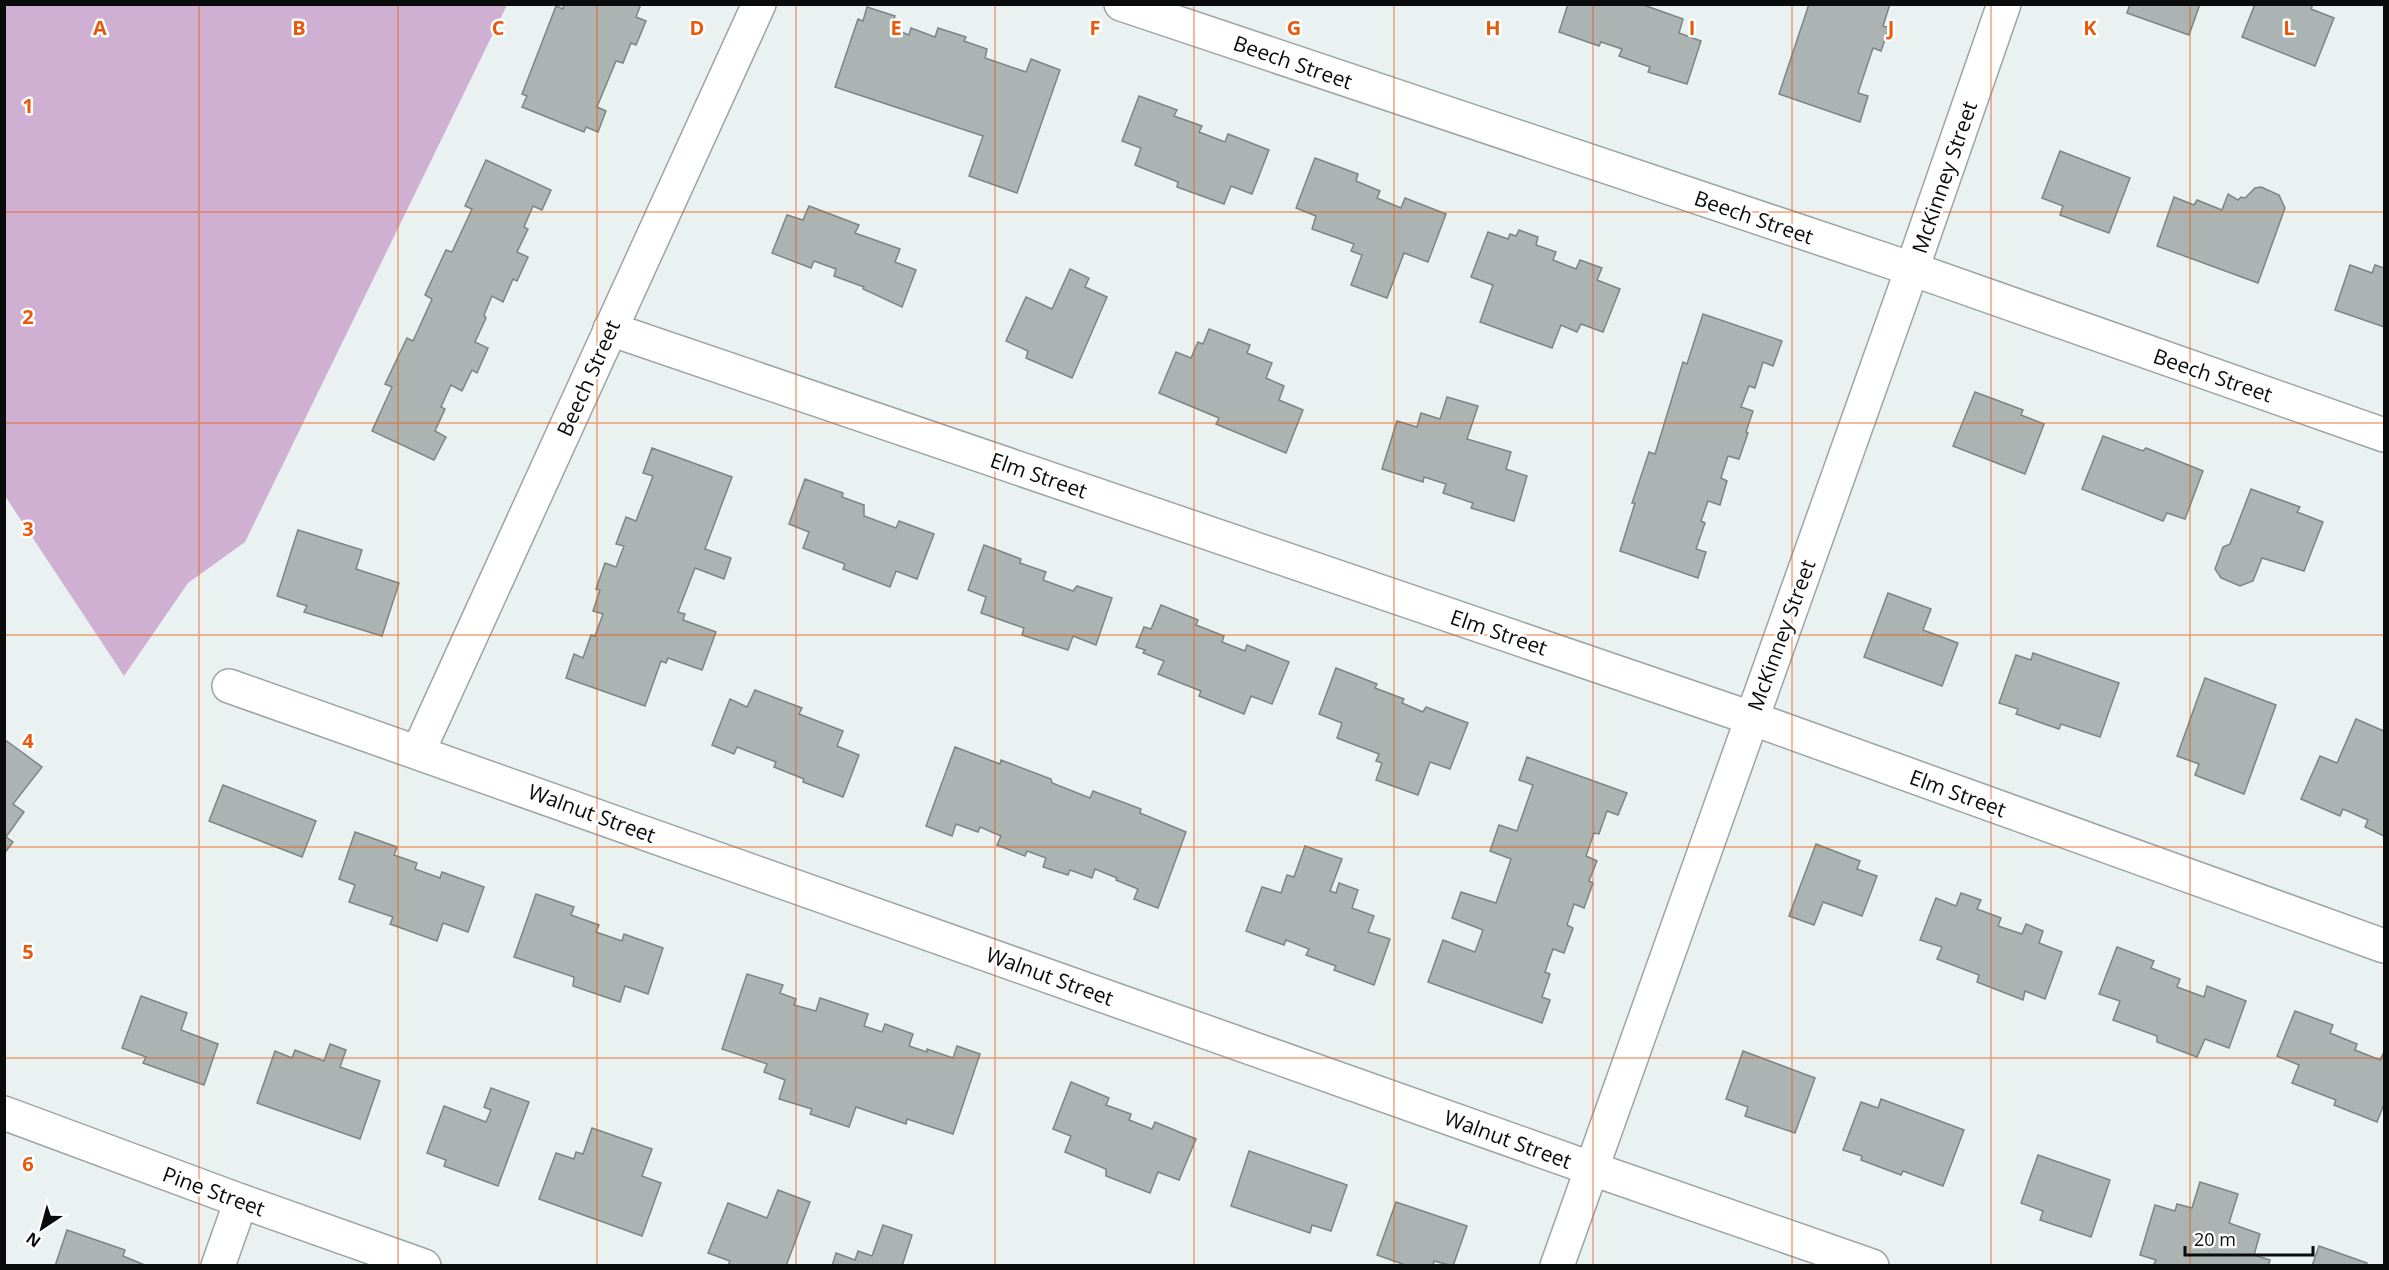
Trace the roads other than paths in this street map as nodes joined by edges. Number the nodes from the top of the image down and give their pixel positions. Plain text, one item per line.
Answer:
1 (759, 4) edge
2 (1121, 4) edge
3 (2004, 4) edge
4 (1912, 269) junction
5 (610, 329) junction
6 (2385, 435) edge
7 (229, 686) dead end
8 (1751, 718) junction
9 (418, 752) junction
10 (2385, 945) edge
11 (4, 1113) edge
12 (1590, 1168) junction
13 (242, 1201) junction
14 (218, 1266) edge
15 (424, 1266) edge
16 (1557, 1266) edge
17 (1872, 1266) edge

1 - 5 street, Beech Street
2 - 4 street, Beech Street
3 - 4 street, McKinney Street
4 - 6 street, Beech Street
4 - 8 street, McKinney Street
5 - 8 street, Elm Street
5 - 9 street, Beech Street
7 - 9 street, Walnut Street
8 - 10 street, Elm Street
8 - 12 street, McKinney Street
9 - 12 street, Walnut Street
11 - 13 street, Pine Street
12 - 16 street, McKinney Street
12 - 17 street, Walnut Street
13 - 14 street
13 - 15 street, Pine Street

